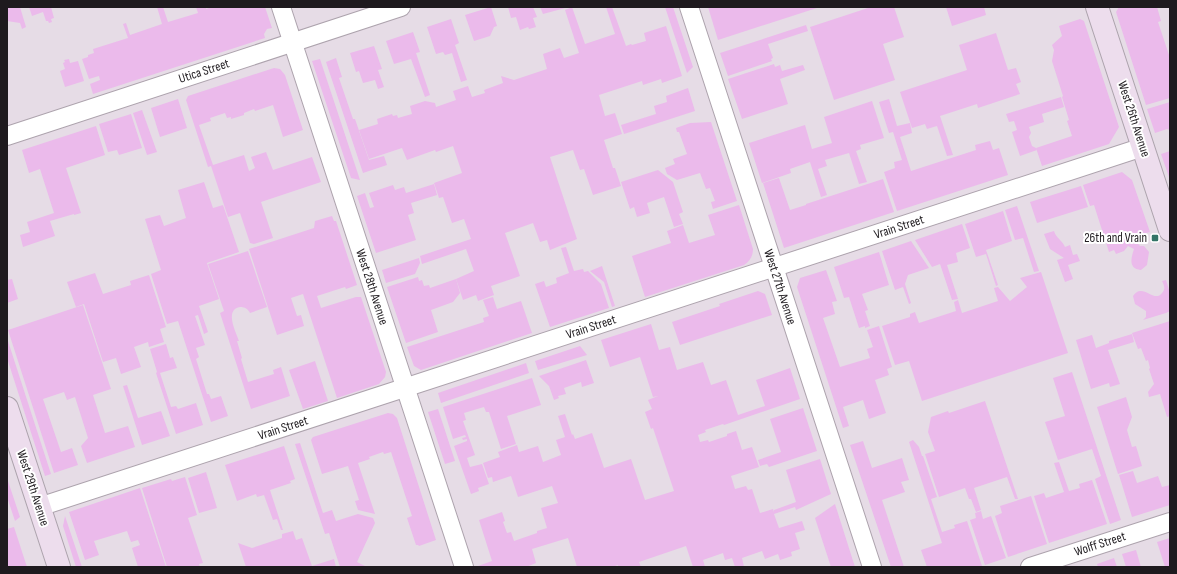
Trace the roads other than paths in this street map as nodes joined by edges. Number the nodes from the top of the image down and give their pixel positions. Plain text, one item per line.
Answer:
1 (281, 7) edge
2 (401, 7) edge
3 (689, 7) edge
4 (1098, 7) edge
5 (293, 42) junction
6 (7, 136) edge
7 (1143, 147) junction
8 (1169, 227) edge
9 (774, 268) junction
10 (405, 388) junction
11 (7, 408) edge
12 (39, 507) junction
13 (1170, 522) edge
14 (59, 567) edge
15 (464, 567) edge
16 (872, 567) edge
17 (1030, 567) edge

1 - 5 street, West 28th Avenue
2 - 5 street, Utica Street
3 - 9 street, West 27th Avenue
4 - 7 street, West 26th Avenue
5 - 6 street, Utica Street
5 - 10 street, West 28th Avenue
7 - 8 street, West 26th Avenue
7 - 9 street, Vrain Street
9 - 10 street, Vrain Street
9 - 16 street, West 27th Avenue
10 - 12 street, Vrain Street
10 - 15 street, West 28th Avenue
11 - 12 street, West 29th Avenue
12 - 14 street, West 29th Avenue
13 - 17 street, Wolff Street

